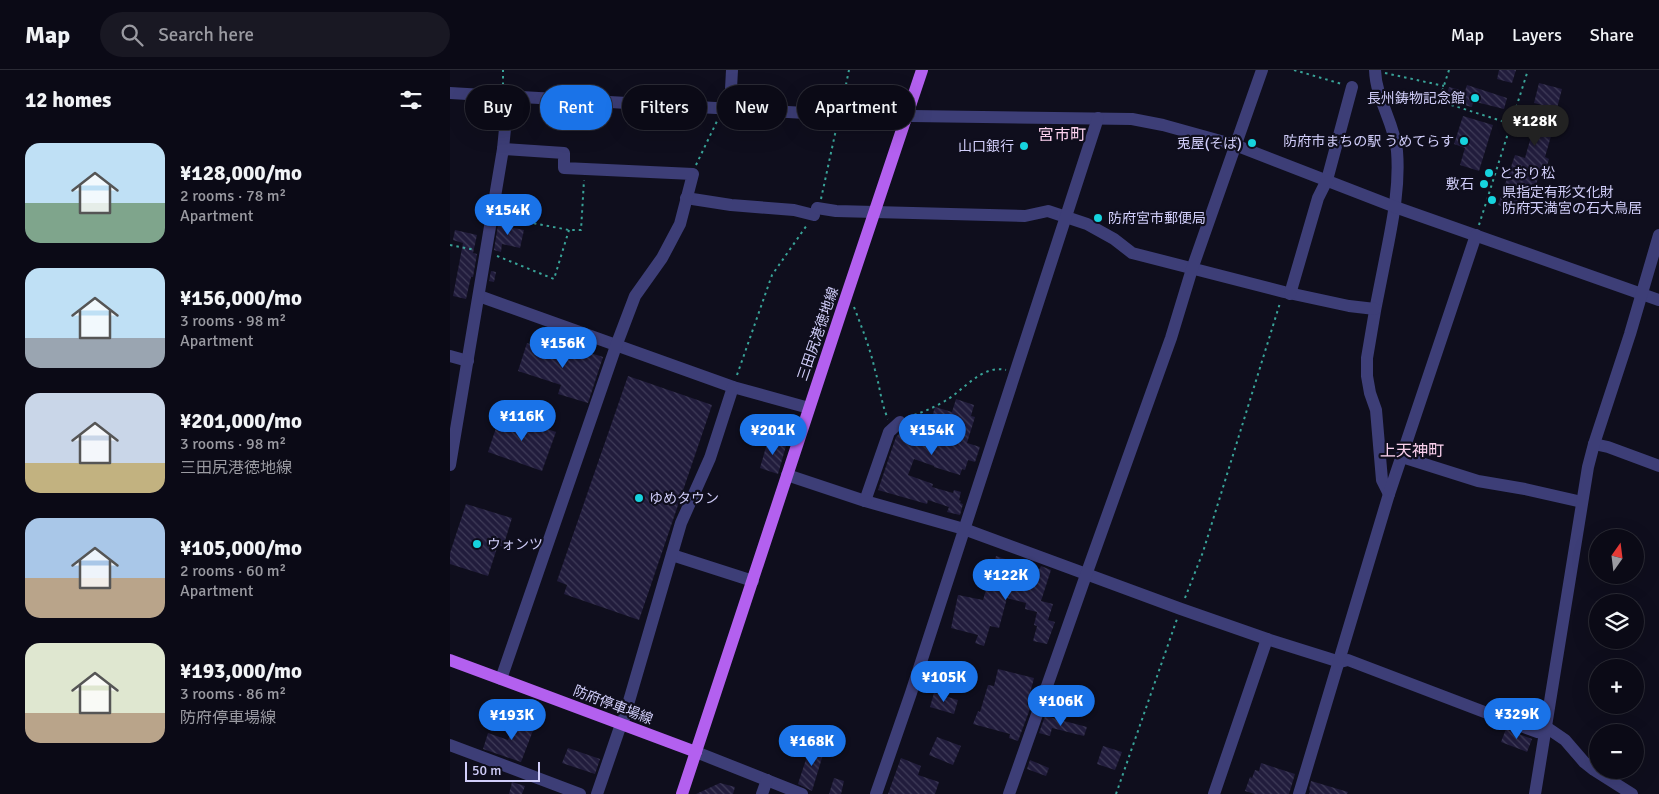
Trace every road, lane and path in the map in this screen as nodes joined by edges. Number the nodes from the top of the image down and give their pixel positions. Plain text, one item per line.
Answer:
1 (504, 70) edge
2 (732, 70) edge
3 (849, 70) edge
4 (922, 70) edge
5 (1262, 70) edge
6 (1294, 70) edge
7 (1374, 70) edge
8 (1449, 70) edge
9 (1528, 70) edge
10 (505, 85) edge
11 (729, 85) edge
12 (846, 85) edge
13 (1444, 86) junction
14 (1352, 87) joint
15 (915, 90) edge
16 (450, 93) edge
17 (465, 94) edge
18 (530, 98) edge
19 (717, 108) edge
20 (915, 116) edge
21 (1098, 118) junction
22 (717, 120) edge
23 (1511, 124) junction
24 (504, 130) edge
25 (836, 130) edge
26 (901, 130) edge
27 (1235, 146) junction
28 (503, 150) junction
29 (585, 169) junction
30 (693, 174) junction
31 (1327, 180) junction
32 (686, 198) junction
33 (1395, 207) junction
34 (816, 212) junction
35 (875, 212) junction
36 (492, 214) junction
37 (1066, 218) junction
38 (569, 230) junction
39 (1476, 235) junction
40 (1659, 235) edge
41 (450, 245) edge
42 (486, 252) junction
43 (1192, 269) junction
44 (1287, 293) junction
45 (1642, 294) junction
46 (479, 296) junction
47 (1659, 300) edge
48 (854, 307) dead end
49 (1375, 309) junction
50 (616, 346) junction
51 (450, 356) edge
52 (468, 361) junction
53 (993, 371) dead end
54 (733, 387) junction
55 (808, 408) junction
56 (896, 425) junction
57 (1594, 444) junction
58 (451, 449) edge
59 (1402, 457) junction
60 (450, 465) edge
61 (1659, 466) edge
62 (787, 475) junction
63 (1389, 494) junction
64 (865, 501) junction
65 (1582, 502) junction
66 (964, 529) junction
67 (672, 554) junction
68 (1086, 575) junction
69 (753, 582) junction
70 (1181, 609) junction
71 (1267, 639) junction
72 (450, 660) edge
73 (1340, 662) junction
74 (502, 679) junction
75 (620, 727) junction
76 (1545, 730) junction
77 (450, 745) edge
78 (696, 752) junction
79 (767, 780) junction
80 (580, 794) edge
81 (597, 794) edge
82 (682, 794) edge
83 (762, 794) edge
84 (802, 794) edge
85 (876, 794) edge
86 (1009, 794) edge
87 (1116, 794) edge
88 (1214, 794) edge
89 (1299, 794) edge
90 (1535, 794) edge
91 (1632, 794) edge

1 - 10 path
2 - 11 street
3 - 12 path
4 - 15 main road, 三田尻港徳地線
5 - 27 street
6 - 14 path
7 - 13 path
7 - 33 street
8 - 13 path
9 - 23 path
13 - 23 path
14 - 31 street
16 - 17 street
18 - 19 street
20 - 21 street
21 - 27 street
21 - 37 street
22 - 30 path
23 - 39 path
24 - 28 street
25 - 34 path
26 - 35 main road, 三田尻港徳地線
27 - 31 street
27 - 43 street
28 - 29 street
28 - 36 street
29 - 30 street
29 - 38 path
30 - 32 street
31 - 33 street
31 - 44 street
32 - 34 street
32 - 50 street
33 - 39 street
33 - 49 street
34 - 35 street
34 - 54 path
35 - 37 street
35 - 55 main road, 三田尻港徳地線
36 - 38 path
36 - 42 street
37 - 43 street
37 - 66 street
38 - 42 path
39 - 45 street
39 - 59 street
40 - 45 street
41 - 42 path
42 - 46 street
43 - 44 street
43 - 68 street
44 - 49 street
44 - 70 path
45 - 47 street
45 - 57 street
46 - 50 street
46 - 52 street
48 - 56 path
49 - 63 street
50 - 54 street
50 - 74 street
51 - 52 street
52 - 58 street
53 - 56 path
54 - 55 street
54 - 67 street
55 - 62 main road, 三田尻港徳地線
56 - 64 street
57 - 61 street
57 - 65 street
58 - 60 street
59 - 63 street
59 - 65 street
62 - 64 street
62 - 69 main road, 三田尻港徳地線
63 - 73 street
64 - 66 street
65 - 76 street
66 - 68 street
66 - 85 street
67 - 69 street
67 - 75 street
68 - 70 street
68 - 86 street
69 - 78 main road, 三田尻港徳地線
70 - 71 street
70 - 87 path
71 - 73 street
71 - 88 street
72 - 74 main road, 防府停車場線
73 - 76 street
73 - 89 street
74 - 75 main road, 防府停車場線
75 - 78 main road, 防府停車場線
75 - 81 street
76 - 90 street
76 - 91 street
77 - 80 street
78 - 79 street
78 - 82 main road
79 - 83 street
79 - 84 street

